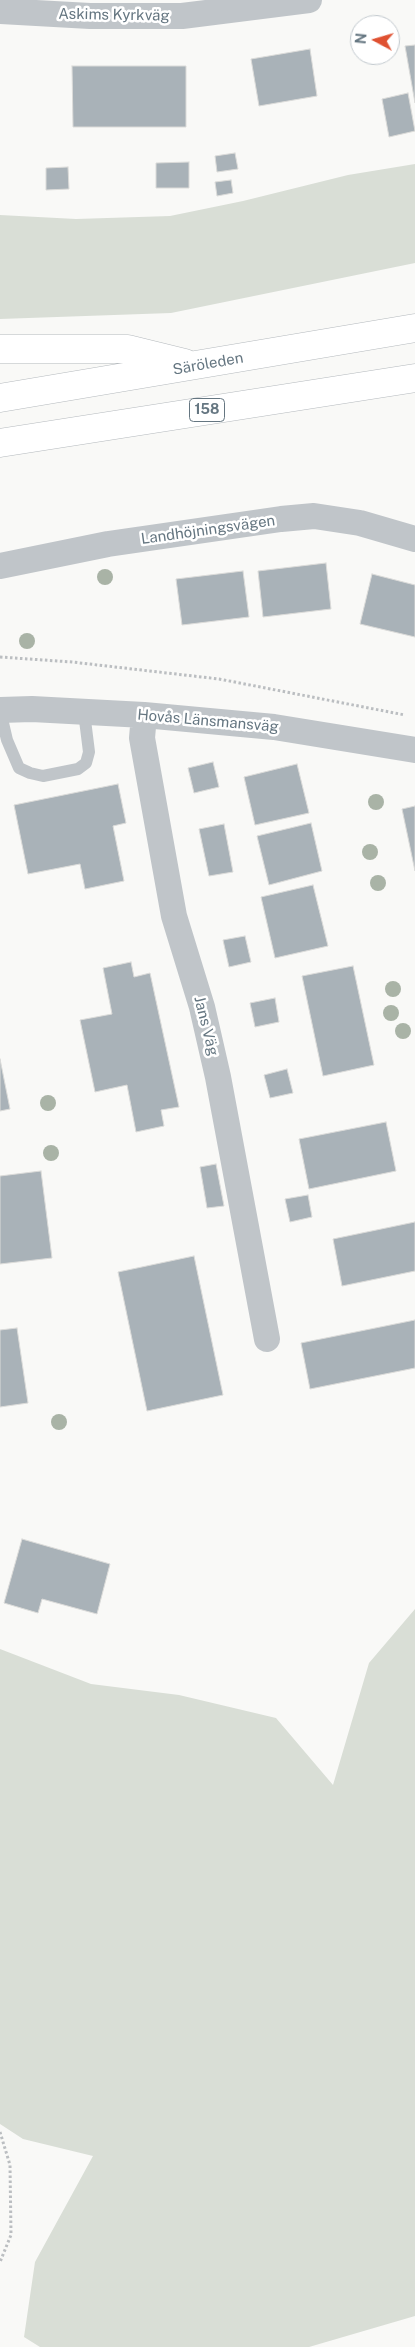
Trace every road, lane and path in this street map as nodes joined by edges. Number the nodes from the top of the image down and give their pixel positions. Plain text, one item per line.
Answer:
1 (309, 0) edge
2 (181, 8) edge
3 (0, 11) edge
4 (415, 328) edge
5 (0, 349) edge
6 (196, 366) junction
7 (415, 378) edge
8 (0, 398) edge
9 (0, 443) edge
10 (415, 539) edge
11 (0, 566) edge
12 (0, 658) edge
13 (0, 710) edge
14 (84, 712) junction
15 (144, 715) junction
16 (407, 715) dead end
17 (415, 750) edge
18 (267, 1339) dead end
19 (0, 2132) edge
20 (0, 2262) edge

1 - 2 street, Askims Kyrkväg
2 - 3 street, Askims Kyrkväg
4 - 6 main road, Säröleden
5 - 6 main road
6 - 8 main road, Säröleden
7 - 9 main road, 158
10 - 11 street, Landhöjningsvägen
12 - 16 path
13 - 14 street, Hovås Länsmansväg
13 - 14 lane
14 - 15 street, Hovås Länsmansväg
15 - 17 street, Hovås Länsmansväg
15 - 18 street, Jans Väg
19 - 20 path

